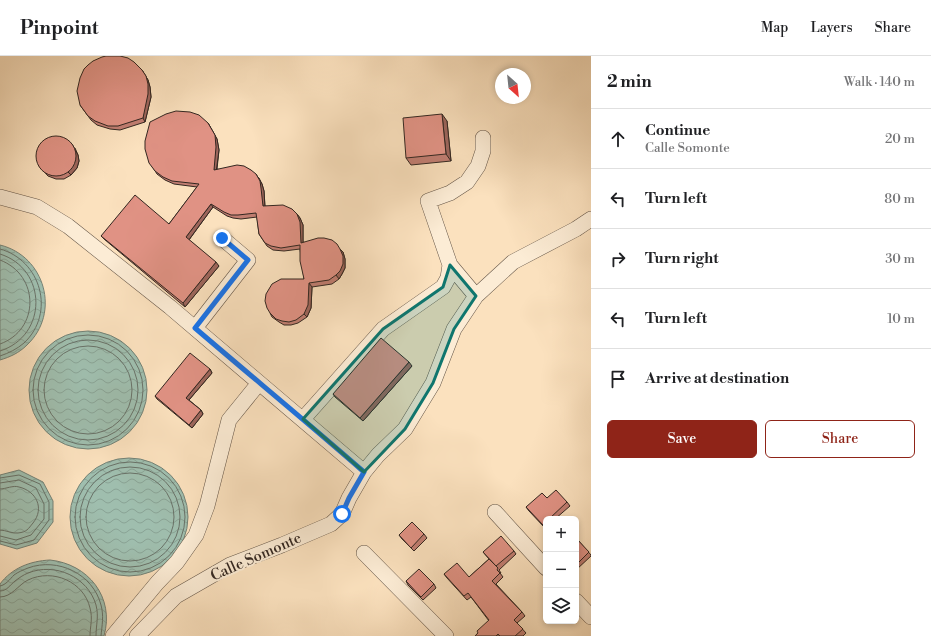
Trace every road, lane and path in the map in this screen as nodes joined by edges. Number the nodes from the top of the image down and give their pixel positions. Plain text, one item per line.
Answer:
1 (483, 138) dead end
2 (0, 197) edge
3 (591, 219) edge
4 (222, 238) dead end
5 (450, 265) junction
6 (476, 296) junction
7 (195, 328) junction
8 (259, 383) junction
9 (303, 419) junction
10 (364, 472) junction
11 (495, 512) dead end
12 (364, 553) dead end
13 (543, 565) edge
14 (579, 604) edge
15 (591, 618) edge
16 (113, 636) edge
17 (137, 636) edge
18 (446, 636) edge

1 - 5 street
2 - 7 street
3 - 6 street, Calle Somonte
4 - 7 street
5 - 6 street
5 - 9 street
6 - 10 street, Calle Somonte
7 - 8 street
8 - 9 street
8 - 16 street
9 - 10 street
10 - 17 street, Calle Somonte
11 - 13 street
12 - 18 street
14 - 15 street

